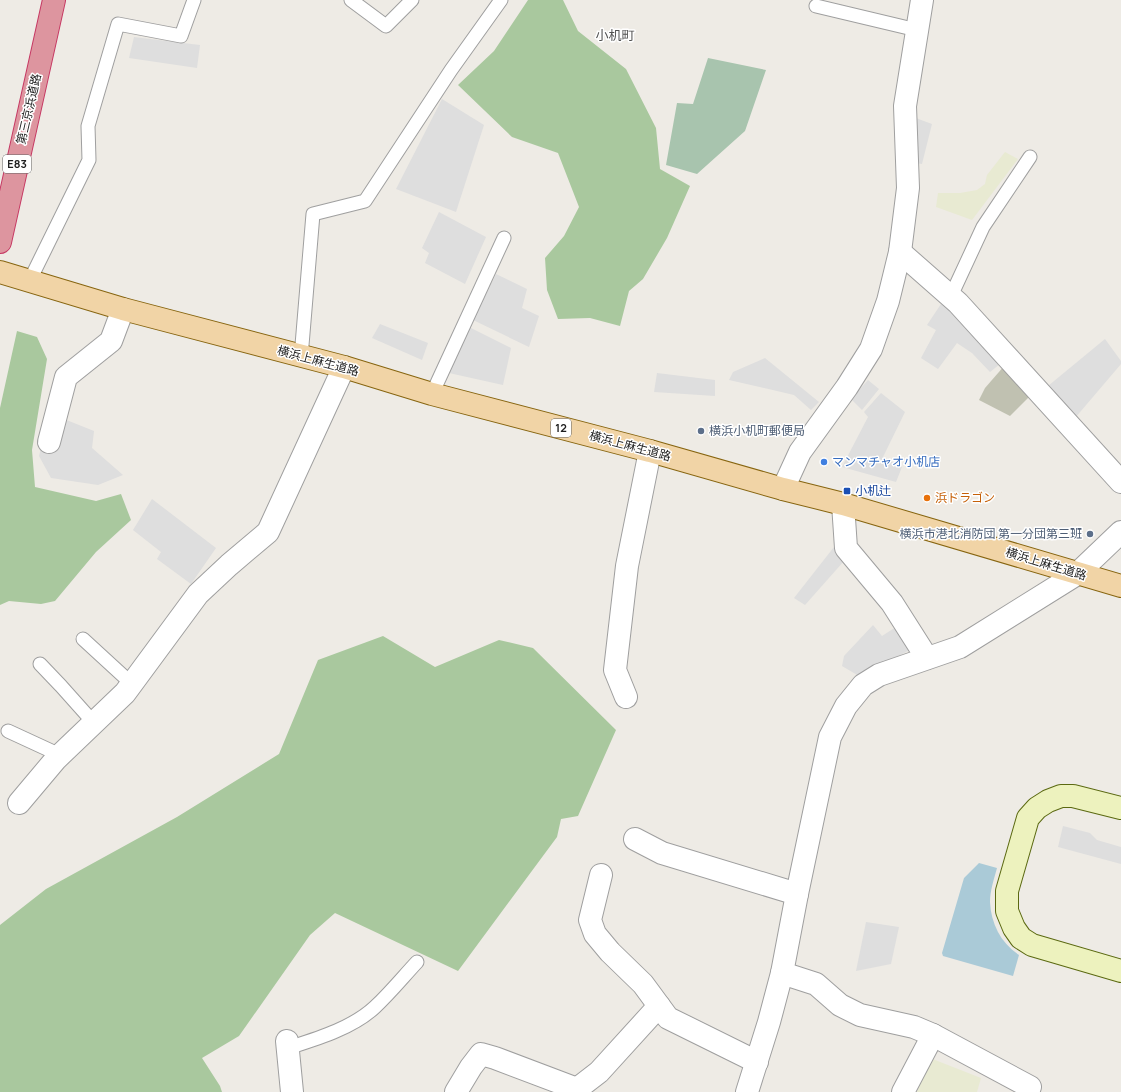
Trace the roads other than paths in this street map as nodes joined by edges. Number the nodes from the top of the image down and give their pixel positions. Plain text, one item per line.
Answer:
1 (54, 0) edge
2 (194, 0) edge
3 (351, 0) edge
4 (412, 0) edge
5 (501, 0) edge
6 (922, 0) edge
7 (823, 5) edge
8 (917, 30) junction
9 (1030, 157) dead end
10 (504, 238) dead end
11 (0, 242) edge
12 (900, 252) junction
13 (0, 272) edge
14 (30, 280) junction
15 (951, 296) junction
16 (123, 309) junction
17 (301, 356) junction
18 (344, 367) junction
19 (432, 394) junction
20 (49, 442) dead end
21 (650, 451) junction
22 (1121, 482) edge
23 (783, 489) junction
24 (843, 504) junction
25 (1121, 532) edge
26 (1077, 574) junction
27 (1121, 586) edge
28 (83, 639) dead end
29 (927, 658) junction
30 (40, 664) dead end
31 (132, 684) junction
32 (626, 697) dead end
33 (94, 723) junction
34 (8, 731) dead end
35 (60, 755) junction
36 (19, 803) dead end
37 (1121, 808) edge
38 (635, 839) dead end
39 (601, 875) dead end
40 (797, 894) junction
41 (417, 962) dead end
42 (1121, 971) edge
43 (782, 973) junction
44 (659, 1006) junction
45 (933, 1035) junction
46 (288, 1044) joint
47 (757, 1062) junction
48 (1030, 1087) dead end
49 (576, 1090) edge
50 (292, 1092) edge
51 (456, 1092) edge
52 (747, 1092) edge
53 (903, 1092) edge

1 - 11 highway, 第三京浜道路 / E83
2 - 14 lane
3 - 4 lane
5 - 17 lane
6 - 8 street
7 - 8 lane
8 - 12 street
9 - 15 lane
10 - 19 lane
12 - 15 street
12 - 23 street
13 - 14 main road, 横浜上麻生道路 / 12
14 - 16 main road, 横浜上麻生道路 / 12
15 - 22 street
16 - 17 main road, 横浜上麻生道路 / 12
16 - 20 street
17 - 18 main road, 横浜上麻生道路 / 12
18 - 19 main road, 横浜上麻生道路 / 12
18 - 31 street
19 - 21 main road, 横浜上麻生道路 / 12
21 - 23 main road, 横浜上麻生道路 / 12
21 - 32 street
23 - 24 main road, 横浜上麻生道路 / 12
24 - 26 main road, 横浜上麻生道路 / 12
24 - 29 street
25 - 26 street
26 - 27 main road, 横浜上麻生道路 / 12
26 - 29 street
28 - 31 lane
29 - 40 street
30 - 33 lane
31 - 33 street
33 - 35 street
34 - 35 lane
35 - 36 street
37 - 42 street
38 - 40 street
39 - 44 street
40 - 43 street
41 - 46 lane
43 - 45 street
43 - 47 street
44 - 47 street
44 - 49 street
45 - 48 street
45 - 53 street
46 - 50 street
47 - 52 street
49 - 51 street

